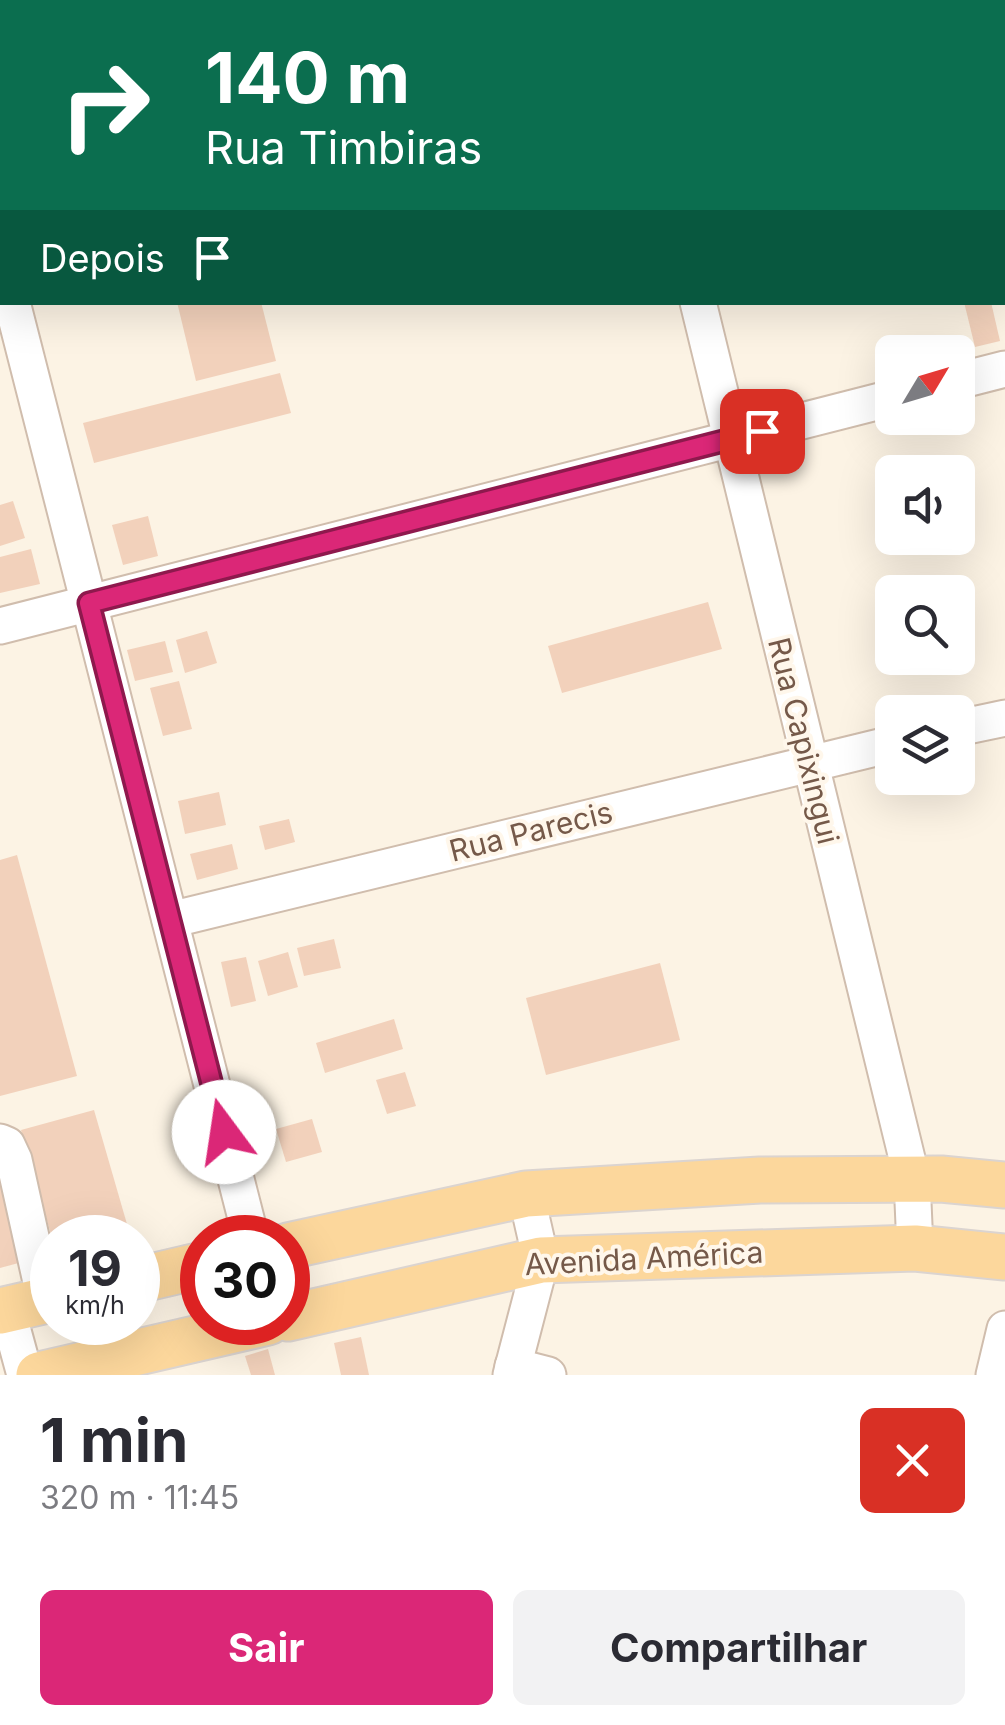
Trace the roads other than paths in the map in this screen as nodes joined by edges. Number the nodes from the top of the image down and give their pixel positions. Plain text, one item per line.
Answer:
1 (13, 305) edge
2 (699, 305) edge
3 (1005, 369) edge
4 (975, 377) edge
5 (875, 402) edge
6 (729, 440) junction
7 (89, 603) junction
8 (0, 626) edge
9 (1005, 718) edge
10 (975, 724) edge
11 (875, 748) edge
12 (808, 765) junction
13 (170, 920) junction
14 (0, 1142) edge
15 (912, 1179) junction
16 (1005, 1185) edge
17 (526, 1194) junction
18 (246, 1215) edge
19 (310, 1241) edge
20 (915, 1248) junction
21 (1005, 1257) edge
22 (541, 1260) junction
23 (26, 1305) edge
24 (310, 1313) edge
25 (1005, 1329) edge
26 (180, 1342) edge
27 (524, 1372) edge
28 (25, 1375) edge
29 (39, 1375) edge
30 (994, 1375) edge

1 - 7 street
2 - 6 street, Rua Capixingui
3 - 4 street
5 - 6 street
6 - 7 street
6 - 12 street, Rua Capixingui
7 - 8 street
7 - 13 street
9 - 10 street
11 - 12 street, Rua Parecis
12 - 13 street, Rua Parecis
12 - 15 street, Rua Capixingui
13 - 18 street
14 - 23 street
15 - 16 main road
15 - 17 main road
15 - 20 street, Rua Capixingui
17 - 19 main road
17 - 22 street
20 - 21 main road, Avenida América
20 - 22 main road, Avenida América
22 - 24 main road, Avenida América
22 - 27 street
23 - 28 street
25 - 30 street
26 - 29 main road

